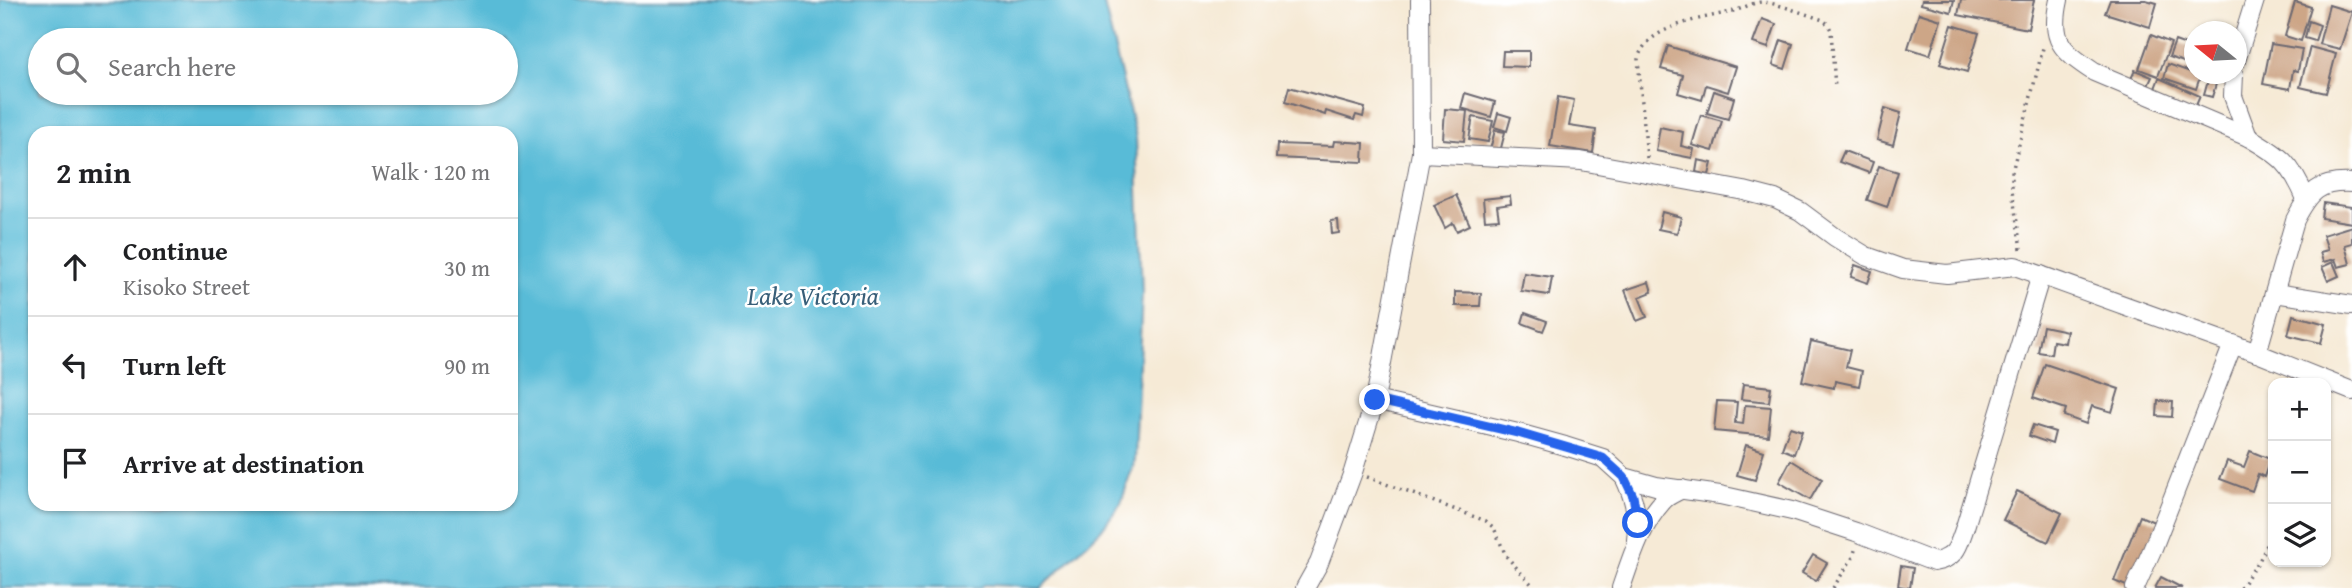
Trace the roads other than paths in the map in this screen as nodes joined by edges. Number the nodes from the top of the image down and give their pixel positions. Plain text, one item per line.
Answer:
1 (1420, 0) edge
2 (2059, 0) edge
3 (2255, 0) edge
4 (2247, 26) edge
5 (2233, 84) edge
6 (2248, 137) junction
7 (1421, 153) junction
8 (2352, 183) edge
9 (2306, 199) junction
10 (2035, 273) junction
11 (2275, 293) junction
12 (2352, 305) edge
13 (2233, 344) junction
14 (2258, 353) junction
15 (2352, 391) edge
16 (1375, 400) junction
17 (1624, 477) junction
18 (1682, 489) junction
19 (1634, 550) junction
20 (1305, 588) edge
21 (1621, 588) edge
22 (2135, 588) edge

1 - 7 street
2 - 6 street
3 - 4 street
5 - 6 street
6 - 9 street
7 - 10 street
7 - 16 street
8 - 9 street
9 - 11 street
10 - 13 street
10 - 18 street
11 - 12 street
11 - 14 street
13 - 14 street
13 - 22 street
14 - 15 street
16 - 17 street
16 - 20 street
17 - 18 street
17 - 19 street
18 - 19 street
19 - 21 street

